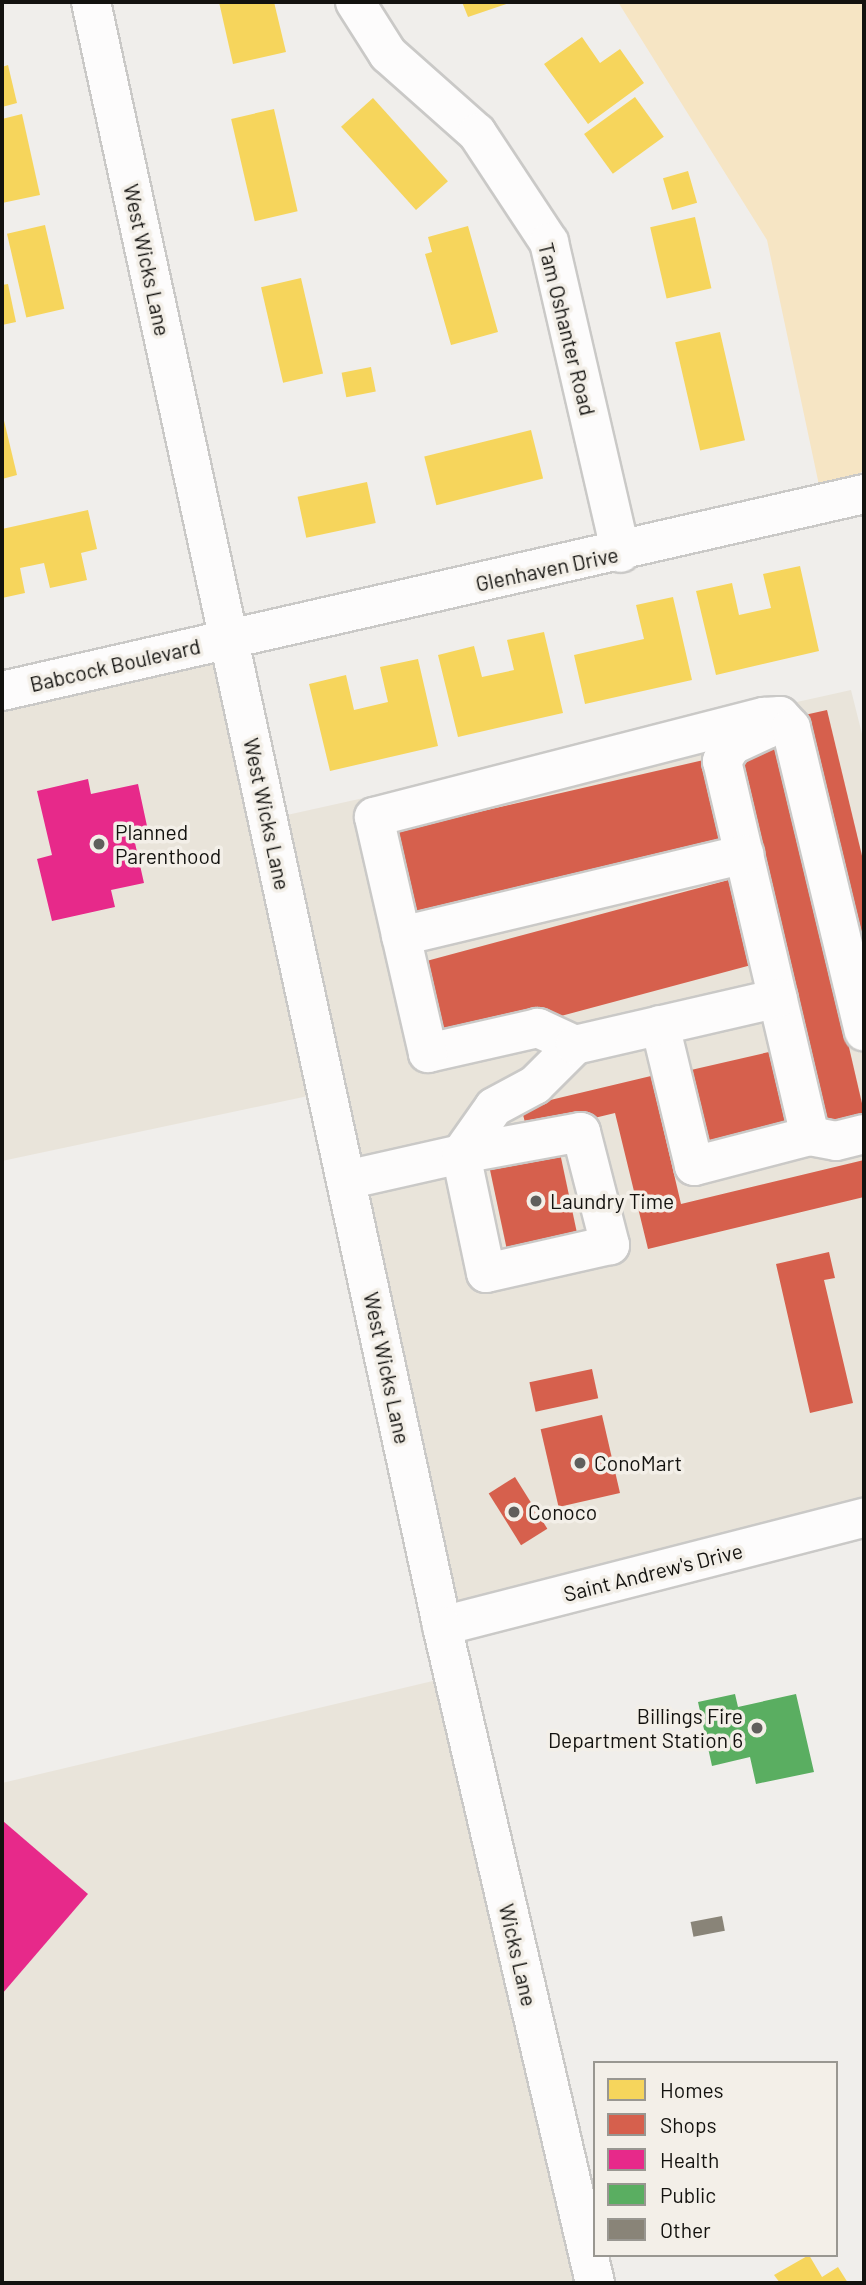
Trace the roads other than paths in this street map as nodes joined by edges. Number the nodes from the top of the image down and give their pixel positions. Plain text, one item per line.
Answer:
1 (91, 2) edge
2 (355, 2) edge
3 (864, 494) edge
4 (621, 553) junction
5 (229, 638) junction
6 (2, 691) edge
7 (780, 716) junction
8 (744, 854) junction
9 (401, 936) junction
10 (778, 998) junction
11 (660, 1025) junction
12 (864, 1031) edge
13 (575, 1045) junction
14 (864, 1134) edge
15 (810, 1136) junction
16 (461, 1154) junction
17 (346, 1180) junction
18 (864, 1518) edge
19 (442, 1626) junction
20 (595, 2283) edge

1 - 5 main road, West Wicks Lane
2 - 4 main road, Tam Oshanter Road
3 - 4 main road, Glenhaven Drive
4 - 5 main road, Glenhaven Drive
5 - 6 main road, Babcock Boulevard
5 - 17 main road, West Wicks Lane
7 - 8 main road
7 - 9 main road
7 - 12 main road
8 - 9 main road
8 - 10 main road
9 - 13 main road
10 - 11 main road
10 - 15 main road
11 - 13 main road
11 - 15 main road
13 - 16 main road
14 - 15 main road
16 - 16 main road
16 - 17 main road
17 - 19 main road, West Wicks Lane
18 - 19 main road, Saint Andrew's Drive
19 - 20 main road, Wicks Lane

